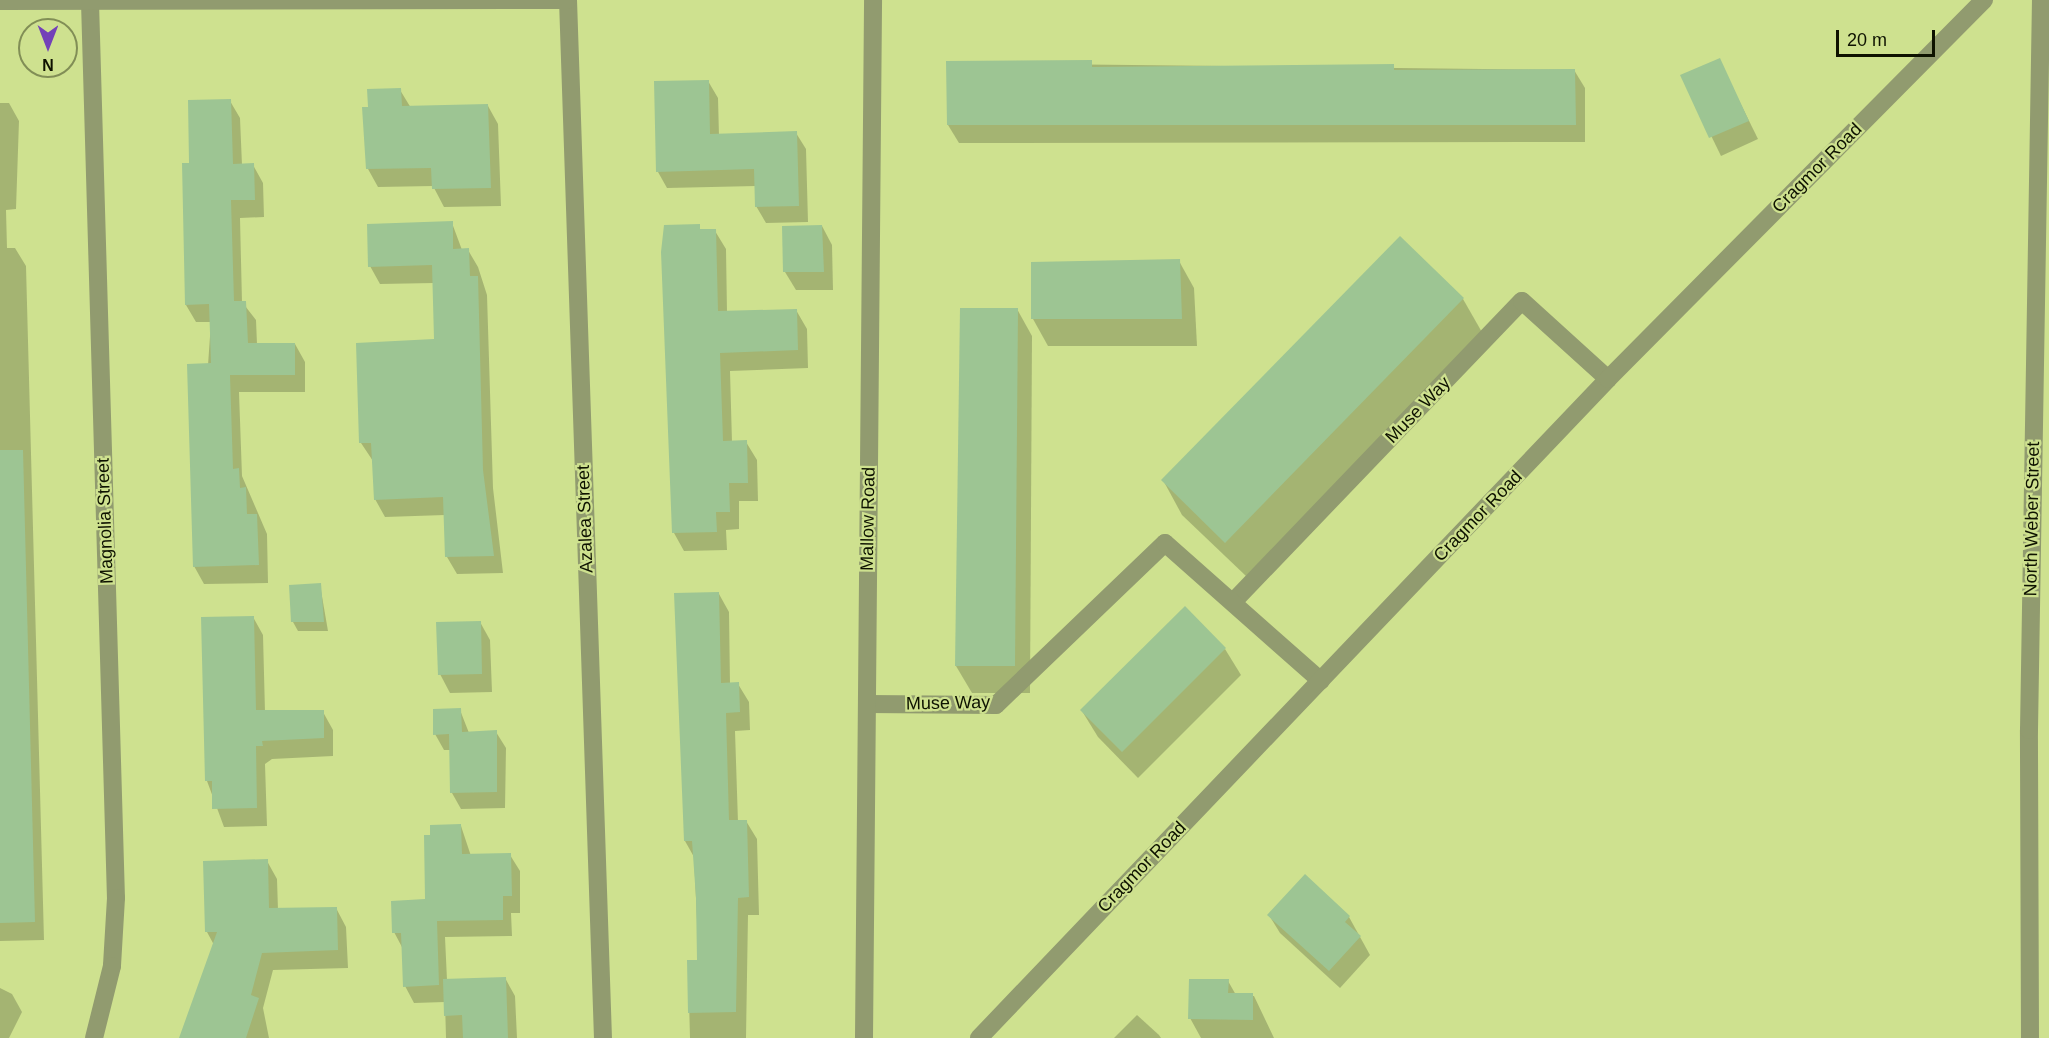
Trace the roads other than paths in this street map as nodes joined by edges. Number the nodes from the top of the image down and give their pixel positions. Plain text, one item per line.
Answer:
1 (568, 0) edge
2 (873, 0) edge
3 (1984, 0) edge
4 (2041, 0) edge
5 (0, 1) edge
6 (449, 1) edge
7 (90, 2) junction
8 (1608, 379) junction
9 (1233, 602) junction
10 (1321, 681) junction
11 (867, 704) junction
12 (94, 1038) edge
13 (603, 1038) edge
14 (864, 1038) edge
15 (979, 1038) edge
16 (2030, 1038) edge

1 - 6 street
1 - 13 street, Azalea Street
2 - 11 street, Mallow Road
3 - 8 street, Cragmor Road
4 - 16 street, North Weber Street
5 - 7 street
6 - 7 street
7 - 12 street, Magnolia Street
8 - 9 street, Muse Way
8 - 10 street, Cragmor Road
9 - 10 street, Muse Way
9 - 11 street, Muse Way
10 - 15 street, Cragmor Road
11 - 14 street, Mallow Road

